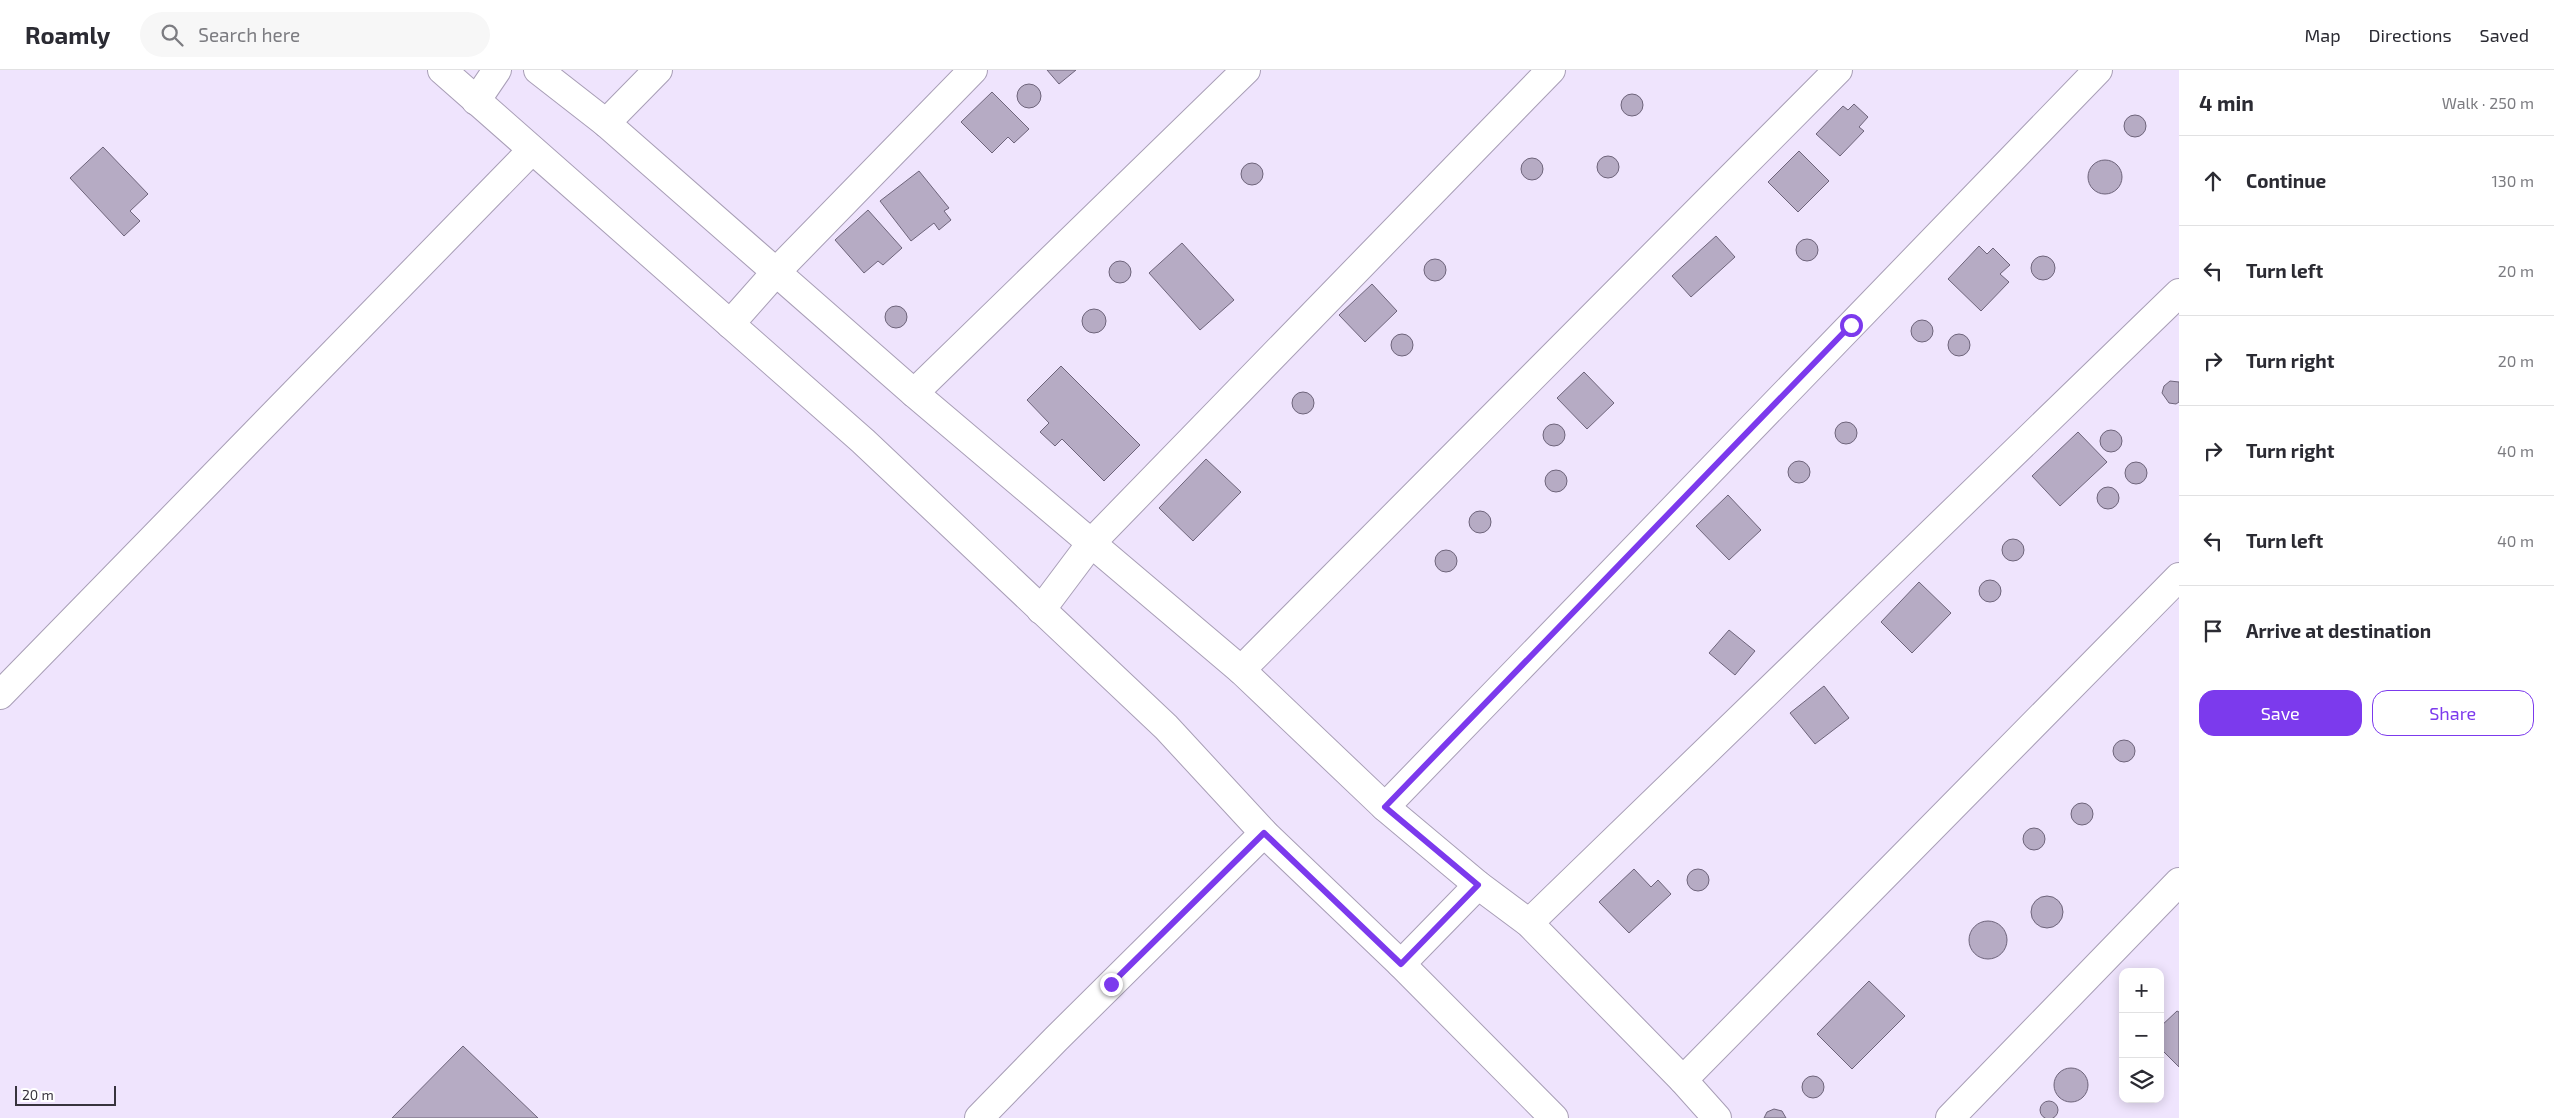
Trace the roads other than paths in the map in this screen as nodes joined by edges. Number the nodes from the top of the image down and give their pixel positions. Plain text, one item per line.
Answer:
1 (442, 70) edge
2 (497, 70) edge
3 (538, 70) edge
4 (658, 70) edge
5 (973, 70) edge
6 (1246, 70) edge
7 (1551, 70) edge
8 (1838, 70) edge
9 (2098, 70) edge
10 (476, 101) junction
11 (606, 123) junction
12 (532, 150) junction
13 (776, 272) junction
14 (2179, 293) edge
15 (730, 324) junction
16 (914, 393) junction
17 (1092, 542) junction
18 (2179, 577) edge
19 (1041, 610) junction
20 (1241, 670) junction
21 (0, 695) edge
22 (1385, 807) junction
23 (1264, 833) junction
24 (2179, 882) edge
25 (1478, 885) junction
26 (1528, 923) junction
27 (1401, 964) junction
28 (1683, 1080) junction
29 (979, 1118) edge
30 (1554, 1118) edge
31 (1717, 1118) edge
32 (1950, 1118) edge

1 - 10 street
2 - 10 street
3 - 11 street
4 - 11 street
5 - 13 street
6 - 16 street
7 - 17 street
8 - 20 street
9 - 22 street
10 - 12 street
11 - 13 street
12 - 15 street
12 - 21 street
13 - 15 street
13 - 16 street
14 - 26 street
15 - 19 street
16 - 17 street
17 - 19 street
17 - 20 street
18 - 28 street
19 - 23 street
20 - 22 street
22 - 25 street
23 - 27 street
23 - 29 street
24 - 32 street
25 - 26 street
25 - 27 street
26 - 28 street
27 - 30 street
28 - 31 street

